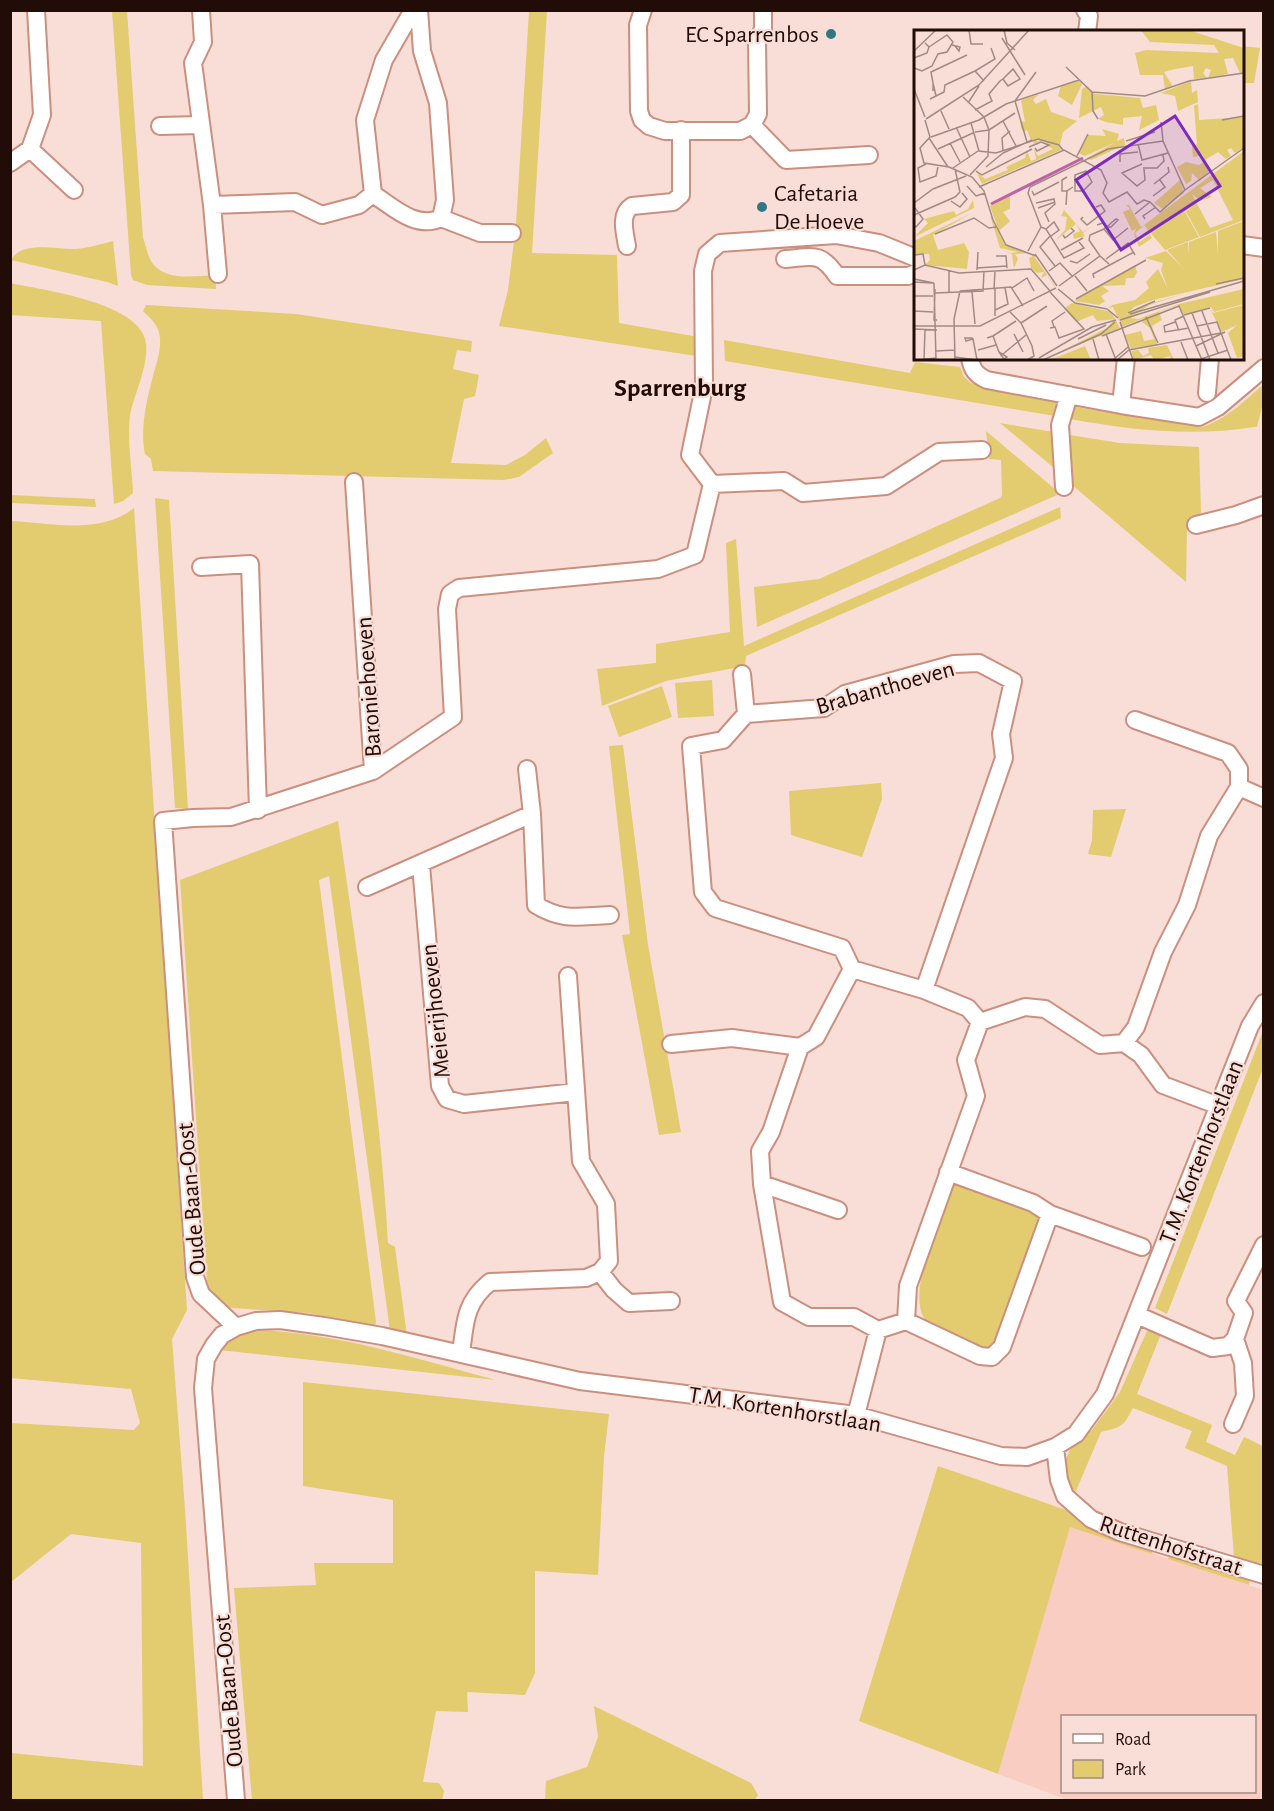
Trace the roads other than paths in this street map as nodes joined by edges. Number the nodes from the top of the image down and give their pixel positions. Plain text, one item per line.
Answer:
1 (36, 10) edge
2 (201, 10) edge
3 (413, 10) edge
4 (419, 10) edge
5 (643, 10) edge
6 (763, 10) edge
7 (1085, 10) edge
8 (1087, 30) edge
9 (200, 124) junction
10 (752, 125) junction
11 (160, 126) dead end
12 (681, 130) junction
13 (30, 149) junction
14 (869, 155) dead end
15 (10, 163) edge
16 (74, 190) dead end
17 (373, 194) junction
18 (212, 205) junction
19 (441, 218) junction
20 (512, 233) dead end
21 (1244, 245) edge
22 (627, 246) dead end
23 (1263, 248) edge
24 (785, 259) dead end
25 (914, 260) edge
26 (914, 273) edge
27 (218, 274) dead end
28 (971, 360) edge
29 (1126, 360) edge
30 (1210, 360) edge
31 (1263, 368) edge
32 (1207, 393) dead end
33 (1069, 395) junction
34 (1121, 405) junction
35 (982, 450) dead end
36 (354, 482) dead end
37 (712, 484) junction
38 (1064, 487) dead end
39 (1263, 505) edge
40 (1196, 525) dead end
41 (201, 567) dead end
42 (742, 674) dead end
43 (746, 714) junction
44 (1135, 720) dead end
45 (527, 769) dead end
46 (373, 771) junction
47 (1239, 787) junction
48 (1263, 798) edge
49 (258, 810) junction
50 (532, 814) junction
51 (163, 821) joint
52 (421, 865) junction
53 (367, 887) dead end
54 (610, 915) dead end
55 (852, 969) junction
56 (568, 976) dead end
57 (924, 990) junction
58 (1263, 1003) edge
59 (980, 1022) junction
60 (1125, 1042) junction
61 (671, 1044) dead end
62 (800, 1047) junction
63 (576, 1092) junction
64 (1219, 1106) junction
65 (948, 1172) junction
66 (762, 1184) junction
67 (838, 1210) dead end
68 (1050, 1214) junction
69 (1263, 1245) edge
70 (1142, 1247) dead end
71 (600, 1272) junction
72 (671, 1300) dead end
73 (1137, 1315) junction
74 (906, 1321) junction
75 (236, 1327) junction
76 (878, 1330) junction
77 (1235, 1339) junction
78 (461, 1354) junction
79 (855, 1415) junction
80 (1233, 1424) dead end
81 (1055, 1447) junction
82 (1263, 1575) edge
83 (236, 1800) edge

1 - 13 street
2 - 9 street
3 - 17 street
4 - 19 street
5 - 12 street
6 - 10 street
7 - 8 street
9 - 11 street
9 - 18 street
10 - 12 street
10 - 14 street
12 - 22 street
13 - 15 street
13 - 16 street
17 - 18 street
17 - 19 street
18 - 27 street
19 - 20 street
21 - 23 street
24 - 26 street
25 - 37 street
28 - 33 street
29 - 34 street
30 - 32 street
31 - 34 street
33 - 34 street
33 - 38 street
35 - 37 street
36 - 46 street, Baroniehoeven
37 - 46 street
39 - 40 street
41 - 49 street
42 - 43 street
43 - 55 street
43 - 57 street, Brabanthoeven
44 - 47 street
45 - 50 street
46 - 49 street, Baroniehoeven
47 - 48 street
47 - 60 street
49 - 51 street, Baroniehoeven
50 - 52 street
50 - 54 street
51 - 75 street, Oude Baan-Oost
52 - 53 street
52 - 63 street, Meierijhoeven
55 - 57 street
55 - 62 street
56 - 63 street
57 - 59 street
58 - 64 street, T.M. Kortenhorstlaan
59 - 60 street
59 - 65 street
60 - 64 street
61 - 62 street
62 - 66 street
63 - 71 street
64 - 73 street, T.M. Kortenhorstlaan
65 - 68 street
65 - 74 street
66 - 67 street
66 - 76 street
68 - 70 street
68 - 74 street
69 - 77 street
71 - 72 street
71 - 78 street
73 - 77 street
73 - 81 street, T.M. Kortenhorstlaan
74 - 76 street
75 - 78 street, T.M. Kortenhorstlaan
75 - 83 street, Oude Baan-Oost
76 - 79 street
77 - 80 street
78 - 79 street, T.M. Kortenhorstlaan
79 - 81 street, T.M. Kortenhorstlaan
81 - 82 street, Ruttenhofstraat

